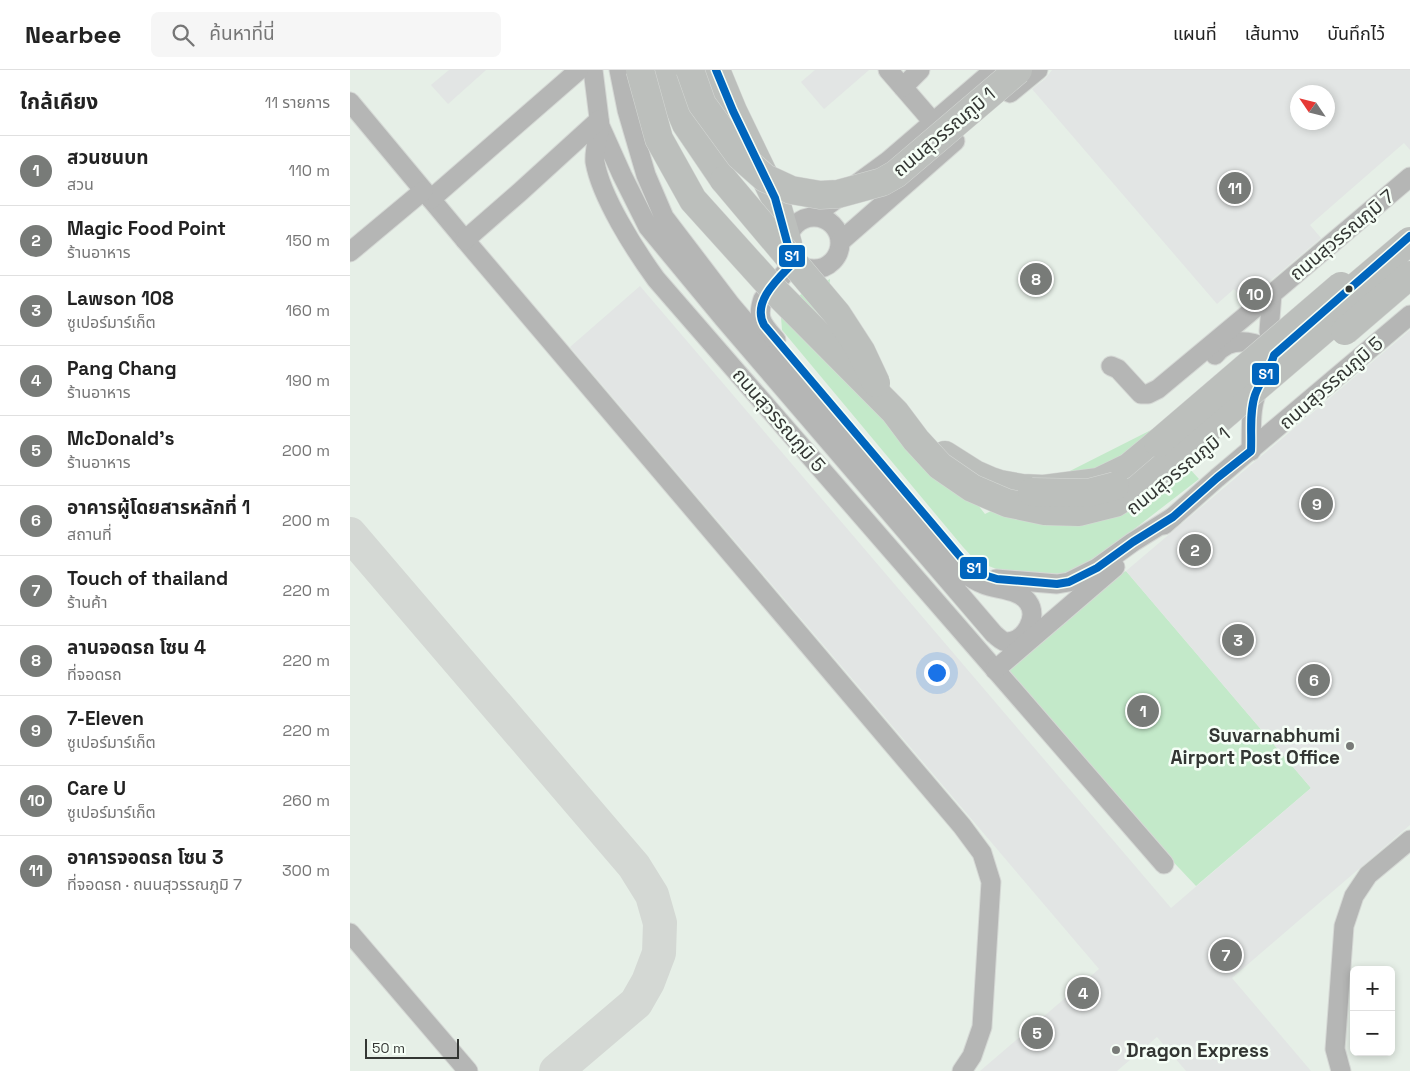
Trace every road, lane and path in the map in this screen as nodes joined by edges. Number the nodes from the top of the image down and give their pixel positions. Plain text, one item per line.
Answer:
1 (579, 70) edge
2 (593, 70) edge
3 (619, 70) edge
4 (640, 70) edge
5 (663, 70) edge
6 (690, 70) edge
7 (716, 70) edge
8 (888, 70) edge
9 (920, 70) edge
10 (994, 70) edge
11 (1018, 70) edge
12 (1038, 70) edge
13 (903, 87) junction
14 (970, 90) junction
15 (350, 102) edge
16 (988, 112) junction
17 (933, 122) junction
18 (600, 123) junction
19 (873, 172) junction
20 (1410, 177) edge
21 (1401, 193) edge
22 (427, 195) junction
23 (892, 196) junction
24 (813, 216) junction
25 (1410, 226) edge
26 (1410, 236) edge
27 (465, 240) junction
28 (840, 241) junction
29 (1410, 241) edge
30 (350, 252) edge
31 (791, 253) junction
32 (1410, 256) edge
33 (1410, 275) edge
34 (1272, 294) junction
35 (1410, 315) edge
36 (861, 351) junction
37 (1273, 353) junction
38 (896, 412) junction
39 (1251, 450) junction
40 (1173, 518) junction
41 (920, 548) junction
42 (902, 563) junction
43 (1026, 640) junction
44 (995, 670) junction
45 (1410, 840) edge
46 (1164, 864) dead end
47 (350, 933) edge
48 (468, 1071) edge
49 (962, 1071) edge
50 (1341, 1071) edge

1 - 22 street
2 - 18 street, ถนนสุวรรณภูมิ 5
3 - 43 street, ถนนสุวรรณภูมิ 5
4 - 38 highway, ถนนสุวรรณภูมิ 1, bridge
5 - 36 highway, ถนนสุวรรณภูมิ 1, bridge
6 - 11 highway, ถนนสุวรรณภูมิ 1, bridge
7 - 31 highway
8 - 13 street
9 - 13 street
10 - 14 street
12 - 16 street
13 - 17 street
14 - 16 street
14 - 17 street
15 - 22 street
16 - 23 street
17 - 19 street
18 - 27 street
18 - 41 street, ถนนสุวรรณภูมิ 5
18 - 42 street, ถนนสุวรรณภูมิ 5
19 - 23 street
19 - 24 street
20 - 21 street, ถนนสุวรรณภูมิ 7
21 - 34 street, ถนนสุวรรณภูมิ 7
22 - 27 street
22 - 30 street
23 - 28 street
24 - 28 street
24 - 31 street
25 - 38 highway, ถนนสุวรรณภูมิ 1, bridge
26 - 37 street
27 - 49 street
28 - 31 street
29 - 36 highway, ถนนสุวรรณภูมิ 1, bridge
31 - 40 street
32 - 38 highway, ถนนสุวรรณภูมิ 1, bridge
33 - 36 highway, ถนนสุวรรณภูมิ 1, bridge
34 - 37 street, ถนนสุวรรณภูมิ 7
34 - 37 street
35 - 39 street, ถนนสุวรรณภูมิ 5
37 - 39 street, ถนนสุวรรณภูมิ 7
39 - 40 street, ถนนสุวรรณภูมิ 5
40 - 43 street, ถนนสุวรรณภูมิ 5
41 - 42 street
41 - 43 street, ถนนสุวรรณภูมิ 5
42 - 44 street, ถนนสุวรรณภูมิ 5
43 - 44 street, ถนนสุวรรณภูมิ 5
44 - 46 street
45 - 50 street
47 - 48 street

